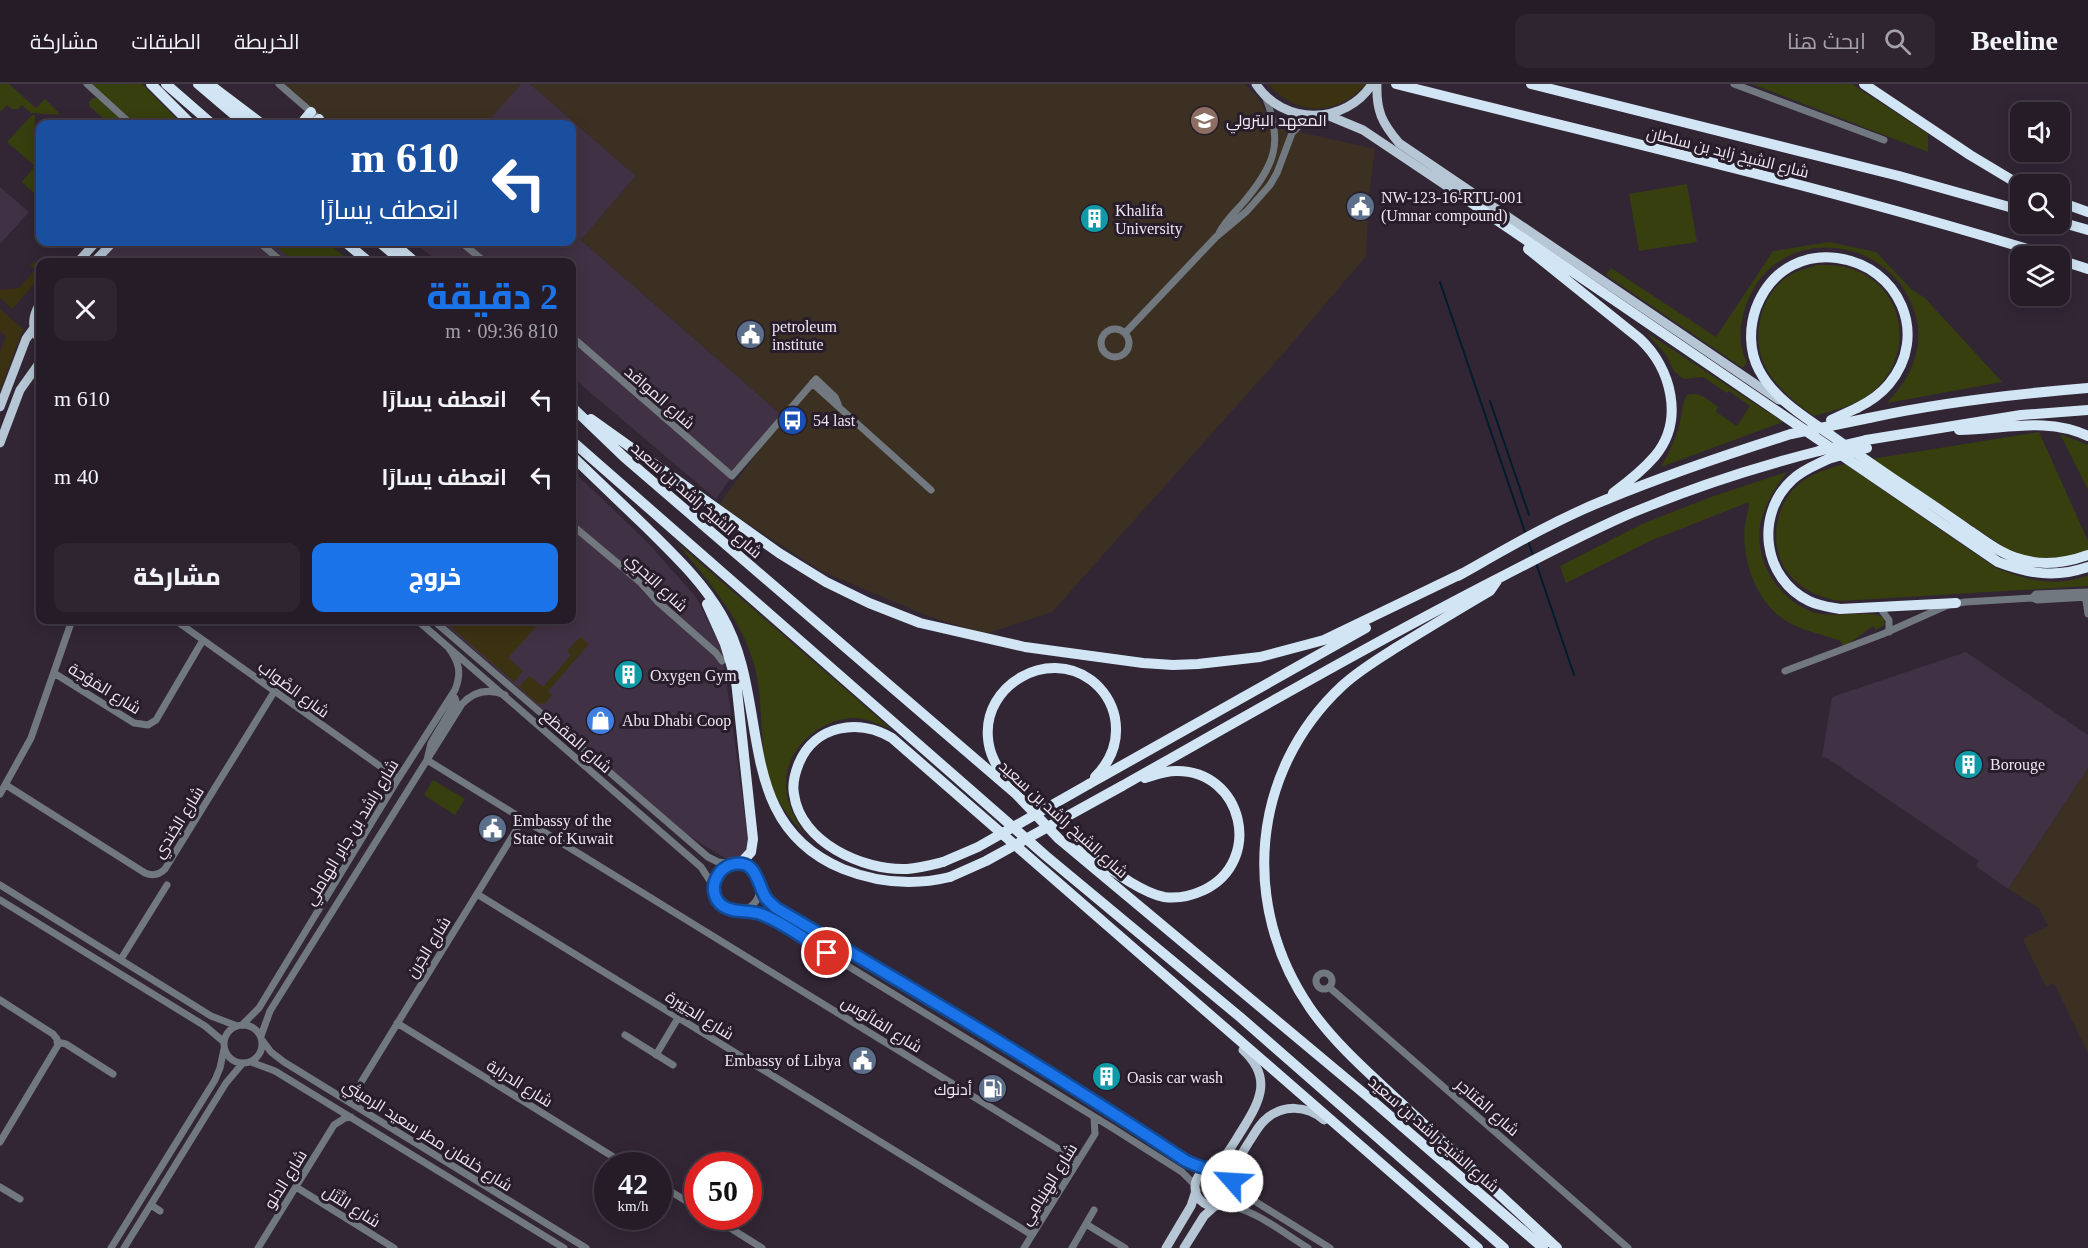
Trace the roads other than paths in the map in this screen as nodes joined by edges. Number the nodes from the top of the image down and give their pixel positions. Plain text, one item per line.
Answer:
1 (87, 84) edge
2 (151, 84) edge
3 (166, 84) edge
4 (198, 84) edge
5 (209, 84) edge
6 (279, 84) edge
7 (1256, 84) edge
8 (1375, 84) edge
9 (1396, 84) edge
10 (1531, 84) edge
11 (1734, 84) edge
12 (1864, 84) edge
13 (1265, 96) junction
14 (1327, 115) junction
15 (1309, 116) junction
16 (127, 120) edge
17 (187, 120) edge
18 (207, 120) edge
19 (240, 120) edge
20 (257, 120) edge
21 (317, 120) edge
22 (1884, 140) dead end
23 (2010, 179) edge
24 (1466, 199) junction
25 (2070, 206) edge
26 (2010, 207) edge
27 (2088, 212) edge
28 (2070, 225) edge
29 (2088, 230) edge
30 (1216, 237) junction
31 (92, 246) edge
32 (109, 246) edge
33 (264, 246) edge
34 (350, 246) edge
35 (384, 246) edge
36 (397, 246) edge
37 (466, 246) edge
38 (2015, 246) edge
39 (82, 258) edge
40 (98, 258) edge
41 (277, 258) edge
42 (364, 258) edge
43 (398, 258) edge
44 (410, 258) edge
45 (480, 258) edge
46 (2070, 263) edge
47 (2088, 269) edge
48 (36, 311) edge
49 (34, 328) junction
50 (36, 332) edge
51 (1125, 333) junction
52 (576, 340) edge
53 (36, 368) edge
54 (2088, 388) edge
55 (0, 407) edge
56 (576, 409) edge
57 (576, 410) edge
58 (2088, 410) edge
59 (1806, 418) junction
60 (2023, 420) junction
61 (1791, 434) junction
62 (2088, 436) edge
63 (0, 444) edge
64 (1866, 444) junction
65 (576, 445) edge
66 (576, 460) edge
67 (931, 490) dead end
68 (1604, 500) junction
69 (576, 528) edge
70 (2088, 555) edge
71 (2088, 567) edge
72 (1463, 573) junction
73 (692, 574) junction
74 (1499, 578) junction
75 (2087, 595) edge
76 (1956, 603) junction
77 (1878, 606) junction
78 (2088, 614) edge
79 (71, 624) edge
80 (181, 624) edge
81 (422, 624) edge
82 (439, 624) edge
83 (1889, 632) junction
84 (203, 640) junction
85 (448, 647) junction
86 (722, 661) dead end
87 (1785, 670) dead end
88 (54, 673) junction
89 (274, 692) junction
90 (505, 695) junction
91 (451, 697) junction
92 (427, 760) junction
93 (398, 779) junction
94 (1089, 784) junction
95 (6, 785) junction
96 (1122, 786) junction
97 (0, 794) edge
98 (1016, 794) junction
99 (523, 819) junction
100 (1059, 839) junction
101 (737, 864) junction
102 (0, 885) edge
103 (167, 885) dead end
104 (761, 885) junction
105 (714, 886) junction
106 (477, 894) junction
107 (0, 900) edge
108 (744, 910) junction
109 (122, 959) junction
110 (1329, 987) dead end
111 (0, 1000) edge
112 (678, 1017) junction
113 (1218, 1021) junction
114 (397, 1023) junction
115 (239, 1026) junction
116 (625, 1035) dead end
117 (261, 1038) junction
118 (57, 1042) junction
119 (224, 1045) junction
120 (656, 1055) junction
121 (251, 1062) junction
122 (242, 1064) junction
123 (673, 1065) dead end
124 (113, 1074) dead end
125 (357, 1089) junction
126 (341, 1097) junction
127 (334, 1107) junction
128 (357, 1107) junction
129 (1094, 1117) junction
130 (351, 1118) junction
131 (334, 1125) junction
132 (1112, 1127) junction
133 (1095, 1134) junction
134 (406, 1137) junction
135 (0, 1142) edge
136 (1357, 1142) junction
137 (399, 1147) junction
138 (605, 1152) edge
139 (1078, 1161) junction
140 (1211, 1168) junction
141 (1233, 1183) junction
142 (0, 1187) edge
143 (296, 1187) junction
144 (1196, 1188) junction
145 (20, 1199) dead end
146 (151, 1205) junction
147 (1219, 1205) junction
148 (1094, 1210) dead end
149 (160, 1211) dead end
150 (1086, 1224) junction
151 (733, 1230) edge
152 (1032, 1235) junction
153 (111, 1248) edge
154 (124, 1248) edge
155 (258, 1248) edge
156 (394, 1248) edge
157 (564, 1248) edge
158 (585, 1248) edge
159 (762, 1248) edge
160 (1024, 1248) edge
161 (1072, 1248) edge
162 (1125, 1248) edge
163 (1166, 1248) edge
164 (1184, 1248) edge
165 (1308, 1248) edge
166 (1330, 1248) edge
167 (1478, 1248) edge
168 (1504, 1248) edge
169 (1543, 1248) edge
170 (1557, 1248) edge
171 (1628, 1248) edge

1 - 16 street
2 - 17 highway
3 - 18 highway
4 - 19 highway
5 - 20 highway
6 - 21 street
7 - 13 main road
8 - 14 main road
8 - 59 main road
9 - 38 highway, شارع الشيخ زايد بن سلطان
10 - 26 highway, شارع الشيخ زايد بن سلطان
11 - 22 street
12 - 23 highway
13 - 15 main road
13 - 30 street
14 - 15 main road
14 - 24 main road
15 - 30 street
24 - 68 highway
24 - 71 highway
25 - 27 highway
28 - 29 highway
30 - 51 street
31 - 39 main road
32 - 40 main road
33 - 41 street
34 - 42 highway
35 - 43 highway
36 - 44 highway
37 - 45 street
46 - 47 highway
48 - 49 main road
49 - 50 main road
49 - 55 main road
51 - 51 street
52 - 67 street, شارع المواقد
53 - 63 main road
54 - 61 highway, bridge
56 - 72 highway
57 - 98 highway, شارع الشيخ راشد بن سعيد
58 - 60 highway
59 - 61 highway, bridge
59 - 70 highway
60 - 62 highway
60 - 64 highway
61 - 68 highway
64 - 74 highway, bridge
64 - 77 highway, bridge
65 - 168 highway
66 - 73 highway
68 - 72 highway
69 - 86 street, شارع البَحرِي
72 - 94 highway
73 - 96 highway, bridge
73 - 101 highway
74 - 96 highway
74 - 170 highway
75 - 76 street
75 - 78 street
76 - 77 highway
76 - 83 street
77 - 83 street
79 - 88 street
80 - 84 street, شارع الصَّواب
81 - 85 street, شارع المَقطَع
82 - 101 street, شارع المَقطَع
83 - 87 street
84 - 88 street, شارع المَوْجة
84 - 89 street, شارع الصَّواب
85 - 90 street, شارع المَقطَع
85 - 91 street, شارع راشد بن جابر الهاملي
88 - 95 street
89 - 93 street, شارع الصَّواب
89 - 95 street, شارع الجُندي
90 - 92 street, شارع راشد بن جابر الهاملي
90 - 105 street, شارع المَقطَع
91 - 92 street
91 - 93 street, شارع راشد بن جابر الهاملي
92 - 99 street, شارع الفانُوس
92 - 117 street, شارع راشد بن جابر الهاملي
93 - 115 street, شارع راشد بن جابر الهاملي
94 - 98 highway
94 - 113 highway, bridge
95 - 97 street
96 - 100 highway
98 - 100 highway, شارع الشيخ راشد بن سعيد
99 - 106 street, شارع الجَرن
99 - 139 street, شارع الفانُوس
100 - 169 highway, شارع الشيخ راشد بن سعيد
101 - 104 street
101 - 105 street
102 - 109 street
103 - 109 street
104 - 108 street
104 - 140 street
105 - 108 street
106 - 112 street, شارع الحِيَيرة
106 - 114 street, شارع الجَرن
107 - 119 street
108 - 129 street
109 - 115 street
110 - 171 street, شارع المُتاجر
111 - 118 street
112 - 120 street
112 - 152 street, شارع الحِيَيرة
113 - 136 highway
113 - 140 main road
114 - 125 street, شارع الجَرن
114 - 138 street, شارع الدرابة
115 - 117 street
115 - 119 street
116 - 120 street
117 - 121 street
117 - 126 street, شارع خلفان مطر سعيد الرميثي
118 - 124 street
118 - 135 street
119 - 122 street
119 - 153 street
120 - 123 street
121 - 122 street
121 - 127 street, شارع خلفان مطر سعيد الرميثي
122 - 146 street
125 - 126 street
125 - 128 street
126 - 128 street, شارع خلفان مطر سعيد الرميثي
127 - 130 street, شارع خلفان مطر سعيد الرميثي
127 - 131 street
128 - 134 street, شارع خلفان مطر سعيد الرميثي
129 - 132 street
129 - 133 street, شارع الهِنيامِي
130 - 131 street
130 - 137 street, شارع خلفان مطر سعيد الرميثي
131 - 143 street, شارع الدلو
132 - 133 street, شارع الهِنيامِي
132 - 144 street
133 - 139 street, شارع الهِنيامِي
134 - 137 street
134 - 158 street, شارع خلفان مطر سعيد الرميثي
136 - 141 main road
136 - 167 highway
137 - 157 street, شارع خلفان مطر سعيد الرميثي
139 - 152 street, شارع الهِنيامِي
140 - 141 main road
140 - 144 main road
141 - 147 main road
141 - 166 street
142 - 145 street
143 - 155 street, شارع الدلو
143 - 156 street, شارع النَّتَل
144 - 147 main road
144 - 163 main road
146 - 149 street
146 - 154 street
147 - 164 main road
147 - 165 street
148 - 150 street
150 - 161 street
150 - 162 street
151 - 159 street
152 - 160 street, شارع الهِنيامِي

